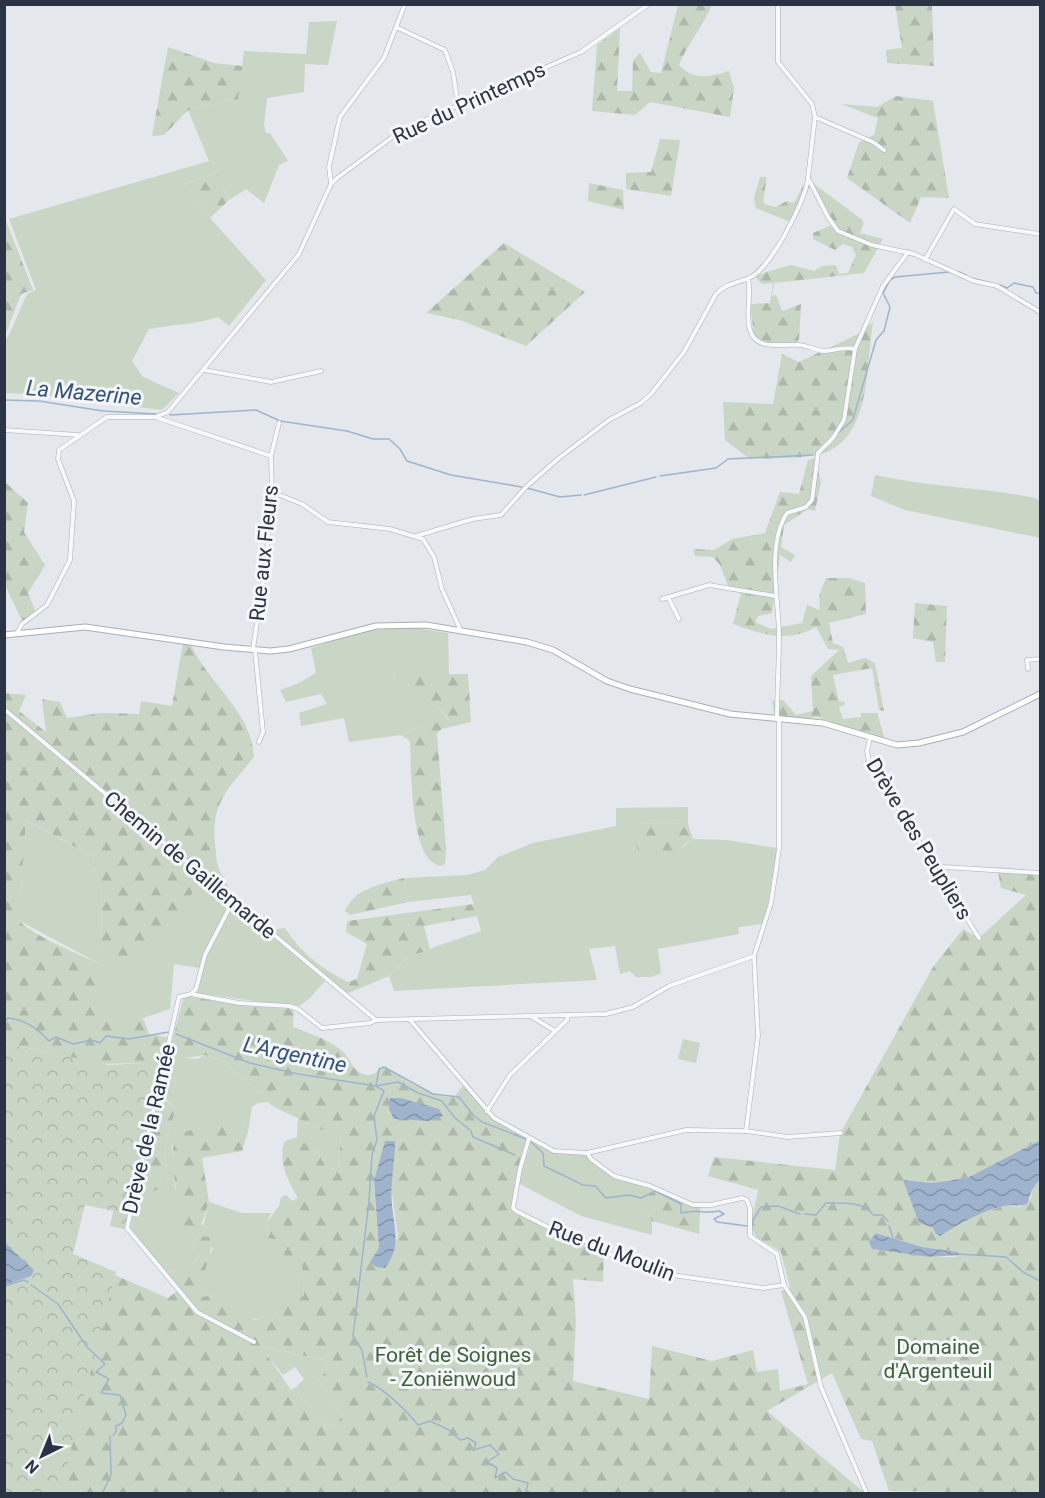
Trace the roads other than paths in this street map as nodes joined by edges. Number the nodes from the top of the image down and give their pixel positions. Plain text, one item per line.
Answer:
1 (405, 4) edge
2 (649, 4) edge
3 (778, 4) edge
4 (398, 28) junction
5 (458, 105) junction
6 (815, 117) junction
7 (884, 150) dead end
8 (808, 178) junction
9 (331, 184) junction
10 (1041, 234) edge
11 (908, 252) junction
12 (926, 260) junction
13 (748, 279) junction
14 (1041, 312) edge
15 (855, 349) junction
16 (204, 370) junction
17 (321, 371) dead end
18 (155, 417) junction
19 (279, 423) dead end
20 (4, 430) edge
21 (79, 436) junction
22 (271, 456) junction
23 (272, 492) junction
24 (416, 536) junction
25 (776, 596) junction
26 (668, 597) junction
27 (662, 599) dead end
28 (679, 619) dead end
29 (461, 631) junction
30 (17, 634) junction
31 (4, 635) edge
32 (254, 650) junction
33 (1041, 659) edge
34 (1028, 669) dead end
35 (1041, 694) edge
36 (4, 709) edge
37 (778, 720) junction
38 (870, 738) junction
39 (259, 742) dead end
40 (933, 863) junction
41 (1041, 873) edge
42 (233, 901) junction
43 (979, 938) dead end
44 (754, 956) junction
45 (189, 994) junction
46 (568, 1015) junction
47 (531, 1017) junction
48 (376, 1020) junction
49 (409, 1020) junction
50 (555, 1031) junction
51 (487, 1111) junction
52 (746, 1131) junction
53 (841, 1133) dead end
54 (529, 1138) junction
55 (587, 1153) junction
56 (784, 1285) junction
57 (254, 1342) dead end
58 (867, 1494) edge

1 - 4 street
2 - 5 street, Rue du Printemps
3 - 6 street
4 - 5 street
4 - 9 street
5 - 9 street, Rue du Printemps
6 - 7 street
6 - 8 street
8 - 11 street
8 - 13 street
9 - 16 street, Rue du Printemps
10 - 12 street
11 - 12 street
11 - 15 street
12 - 14 street
13 - 15 street
13 - 24 street
15 - 25 street
16 - 17 street
16 - 18 street, Rue du Printemps
18 - 21 street, Rue aux Fleurs
18 - 22 street, Rue aux Fleurs
19 - 22 street, Rue aux Fleurs
20 - 21 street
21 - 30 street, Rue aux Fleurs
22 - 23 street, Rue aux Fleurs
23 - 24 street
23 - 32 street, Rue aux Fleurs
24 - 29 street
25 - 26 street
25 - 37 street
26 - 27 street
26 - 28 street
29 - 32 main road
29 - 37 main road
30 - 31 main road
30 - 32 main road
32 - 39 street, Rue aux Fleurs
33 - 34 street
35 - 38 main road
36 - 42 street, Chemin de Gaillemarde
37 - 38 main road
37 - 44 street
38 - 40 street, Drève des Peupliers
40 - 41 street
40 - 43 street, Drève des Peupliers
42 - 45 street, Drève de la Ramée
42 - 48 street, Chemin de Gaillemarde
44 - 46 street
44 - 52 street
45 - 48 street
45 - 57 street, Drève de la Ramée
46 - 47 street
46 - 50 street
47 - 49 street
47 - 50 street
48 - 49 street
49 - 51 street
50 - 51 street
51 - 54 street
52 - 53 street
52 - 55 street
54 - 55 street
54 - 56 street, Rue du Moulin
55 - 56 street
56 - 58 street

